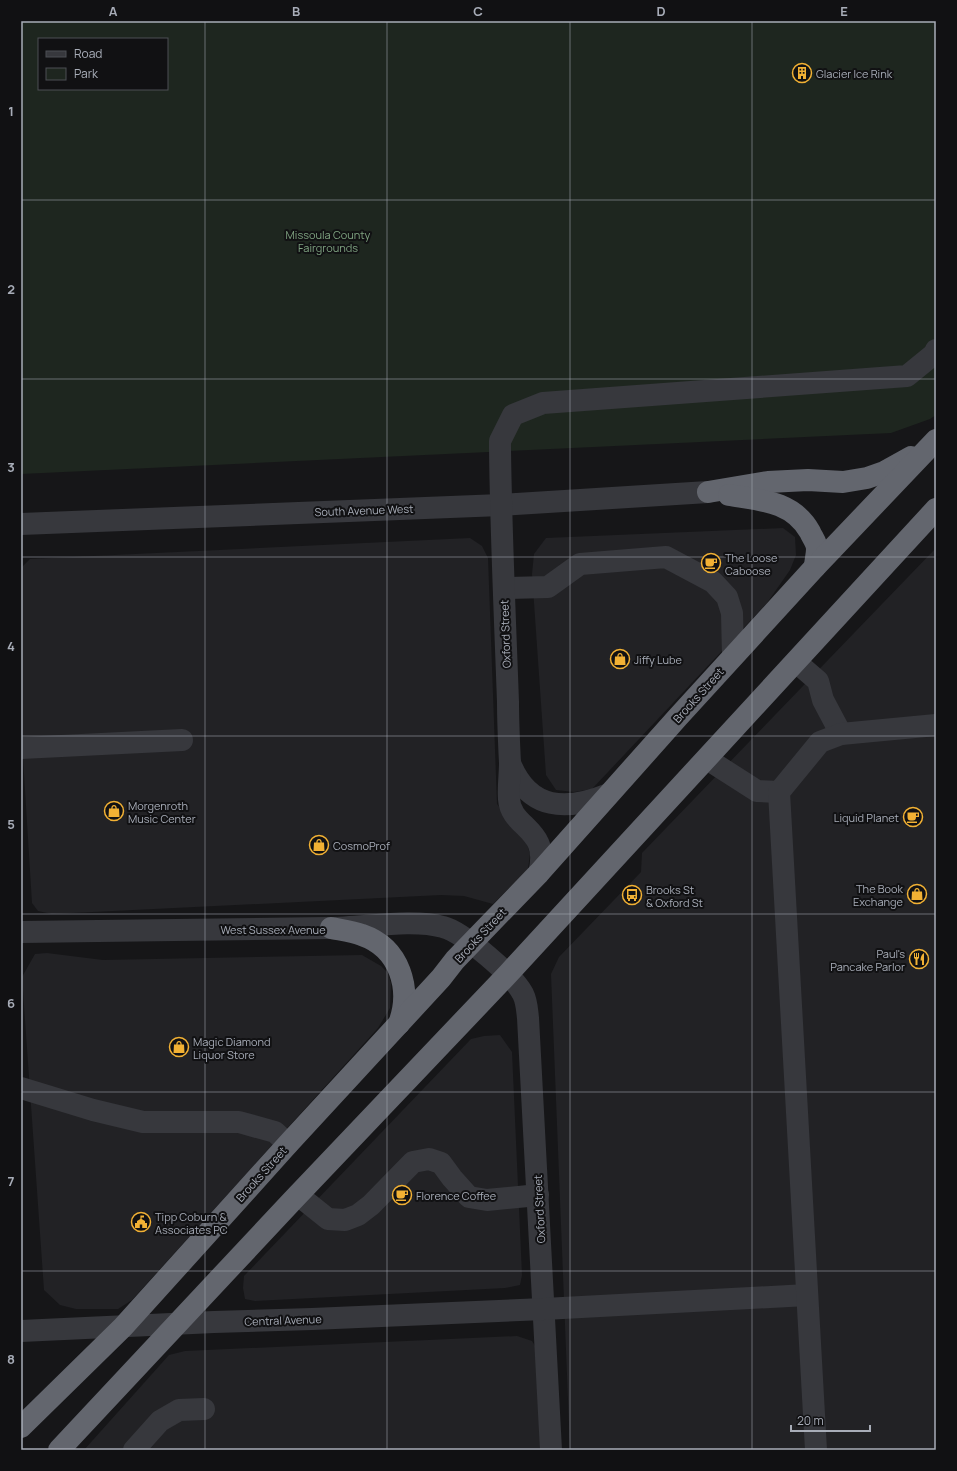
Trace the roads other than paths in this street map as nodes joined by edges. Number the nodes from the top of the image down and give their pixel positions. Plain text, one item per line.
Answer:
1 (936, 350) edge
2 (932, 444) edge
3 (708, 492) junction
4 (501, 505) junction
5 (936, 509) edge
6 (21, 524) edge
7 (815, 567) junction
8 (504, 588) junction
9 (734, 656) junction
10 (796, 662) junction
11 (936, 725) edge
12 (841, 734) junction
13 (182, 740) dead end
14 (21, 748) edge
15 (706, 759) junction
16 (510, 763) junction
17 (779, 792) junction
18 (609, 794) junction
19 (539, 873) junction
20 (331, 928) junction
21 (21, 932) edge
22 (471, 944) junction
23 (508, 974) junction
24 (399, 1024) junction
25 (21, 1088) edge
26 (288, 1144) junction
27 (538, 1194) junction
28 (298, 1195) junction
29 (807, 1295) junction
30 (544, 1309) junction
31 (176, 1325) junction
32 (123, 1327) junction
33 (21, 1331) edge
34 (204, 1409) dead end
35 (21, 1427) edge
36 (59, 1450) edge
37 (134, 1450) edge
38 (551, 1450) edge
39 (816, 1450) edge

1 - 4 street, Oxford Street
2 - 3 highway
2 - 7 highway, Brooks Street
3 - 4 street, South Avenue West
3 - 7 highway
4 - 6 street, South Avenue West
4 - 8 street, Oxford Street
5 - 10 highway
7 - 9 highway, Brooks Street
8 - 9 street
8 - 16 street, Oxford Street
9 - 18 highway, Brooks Street
10 - 12 street
10 - 15 highway
11 - 12 street
12 - 17 street
13 - 14 street
15 - 17 street
15 - 23 highway
16 - 18 street, Oxford Street
16 - 19 street, Oxford Street
17 - 29 street
18 - 19 highway, Brooks Street
19 - 22 highway, Brooks Street
20 - 21 street, West Sussex Avenue
20 - 22 street, West Sussex Avenue
20 - 24 highway
22 - 23 street, West Sussex Avenue
22 - 24 highway, Brooks Street
23 - 27 street, Oxford Street
23 - 28 highway
24 - 26 highway, Brooks Street
25 - 26 street
26 - 32 highway, Brooks Street
27 - 28 street
27 - 30 street, Oxford Street
28 - 31 highway
29 - 30 street, Central Avenue
29 - 39 street
30 - 31 street, Central Avenue
30 - 38 street, Oxford Street
31 - 32 street, Central Avenue
31 - 36 highway
32 - 33 street, Central Avenue
32 - 35 highway, Brooks Street
34 - 37 street

